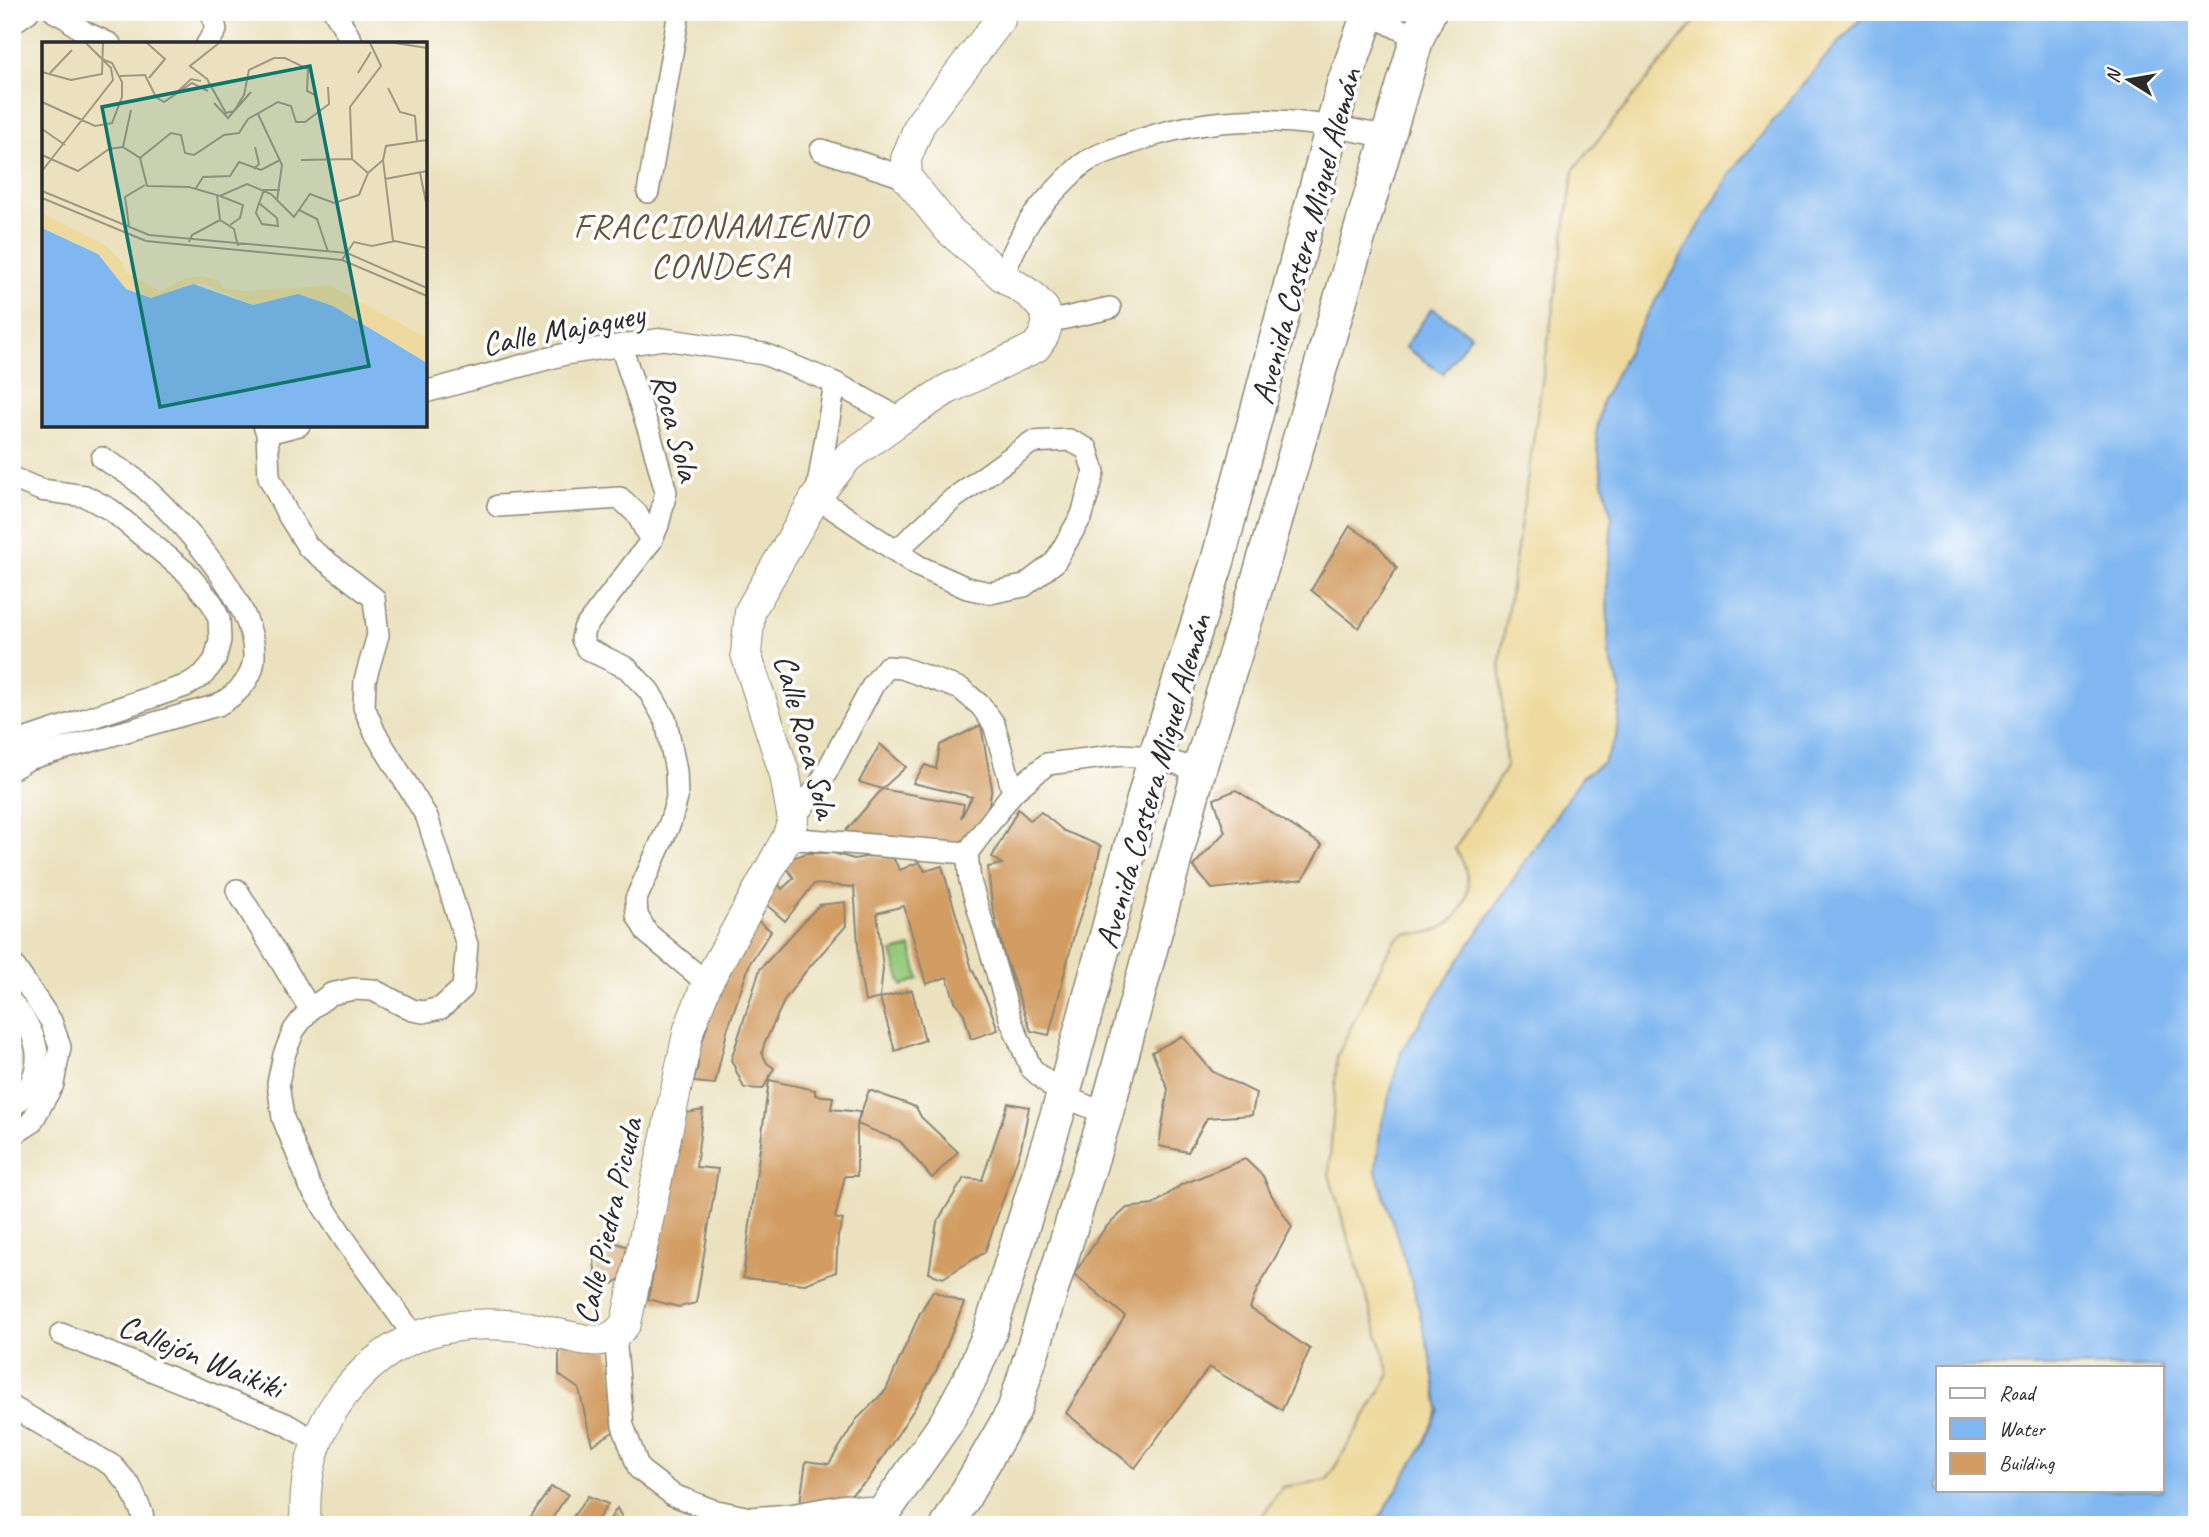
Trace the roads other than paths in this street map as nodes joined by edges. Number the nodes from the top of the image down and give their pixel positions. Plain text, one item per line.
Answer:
1 (28, 12) edge
2 (55, 12) edge
3 (212, 12) edge
4 (335, 12) edge
5 (679, 12) edge
6 (1001, 12) edge
7 (1368, 13) edge
8 (12, 23) edge
9 (1423, 25) edge
10 (106, 42) edge
11 (208, 42) edge
12 (352, 42) edge
13 (1334, 125) junction
14 (1388, 137) junction
15 (821, 150) dead end
16 (907, 178) junction
17 (648, 192) dead end
18 (1002, 276) junction
19 (1110, 308) dead end
20 (1048, 322) junction
21 (621, 346) junction
22 (835, 383) junction
23 (427, 391) edge
24 (901, 419) junction
25 (266, 429) edge
26 (103, 458) dead end
27 (12, 478) edge
28 (817, 497) junction
29 (498, 506) dead end
30 (654, 533) junction
31 (897, 551) junction
32 (12, 744) edge
33 (1156, 757) junction
34 (12, 769) edge
35 (1199, 770) junction
36 (1013, 792) junction
37 (790, 829) junction
38 (967, 853) junction
39 (237, 890) dead end
40 (12, 963) edge
41 (707, 983) junction
42 (12, 1003) edge
43 (310, 1009) junction
44 (1063, 1096) junction
45 (12, 1107) edge
46 (1105, 1114) junction
47 (12, 1135) edge
48 (61, 1334) dead end
49 (615, 1336) junction
50 (415, 1337) junction
51 (12, 1407) edge
52 (316, 1442) junction
53 (880, 1518) edge
54 (144, 1525) edge
55 (306, 1525) edge
56 (948, 1525) edge

1 - 8 street
2 - 10 street
3 - 11 street
4 - 12 street
5 - 17 street
6 - 16 main road
7 - 9 street
7 - 13 main road, Avenida Costera Miguel Alemán
9 - 14 main road, Avenida Costera Miguel Alemán
13 - 14 street
13 - 18 street
13 - 33 main road, Avenida Costera Miguel Alemán
14 - 35 main road, Avenida Costera Miguel Alemán
15 - 16 street
16 - 18 main road
18 - 20 main road
19 - 20 street
20 - 24 main road, Calle Roca Sola
21 - 22 street, Calle Majaguey
21 - 23 street, Calle Majaguey
21 - 30 street, Roca Sola
22 - 24 street, Calle Majaguey
22 - 28 street
24 - 28 main road, Calle Roca Sola
25 - 43 street
26 - 34 street
27 - 32 street
28 - 31 street
28 - 37 main road, Calle Roca Sola
29 - 30 street
30 - 41 street
31 - 31 street
33 - 35 street
33 - 36 street
33 - 44 main road, Avenida Costera Miguel Alemán
35 - 46 main road, Avenida Costera Miguel Alemán
36 - 37 street, Calle Piedra Picuda
36 - 38 street
37 - 38 street, Calle Roca Sola
37 - 41 main road, Calle Piedra Picuda
38 - 44 street
39 - 43 street
40 - 47 street
41 - 49 main road, Calle Piedra Picuda
42 - 45 street
43 - 50 street
44 - 46 street
44 - 53 main road, Avenida Costera Miguel Alemán
46 - 56 main road, Avenida Costera Miguel Alemán
48 - 52 street, Callejón Waikiki
49 - 50 main road
49 - 53 street, Calle Piedra Picuda
50 - 52 main road
51 - 54 street
52 - 55 main road

